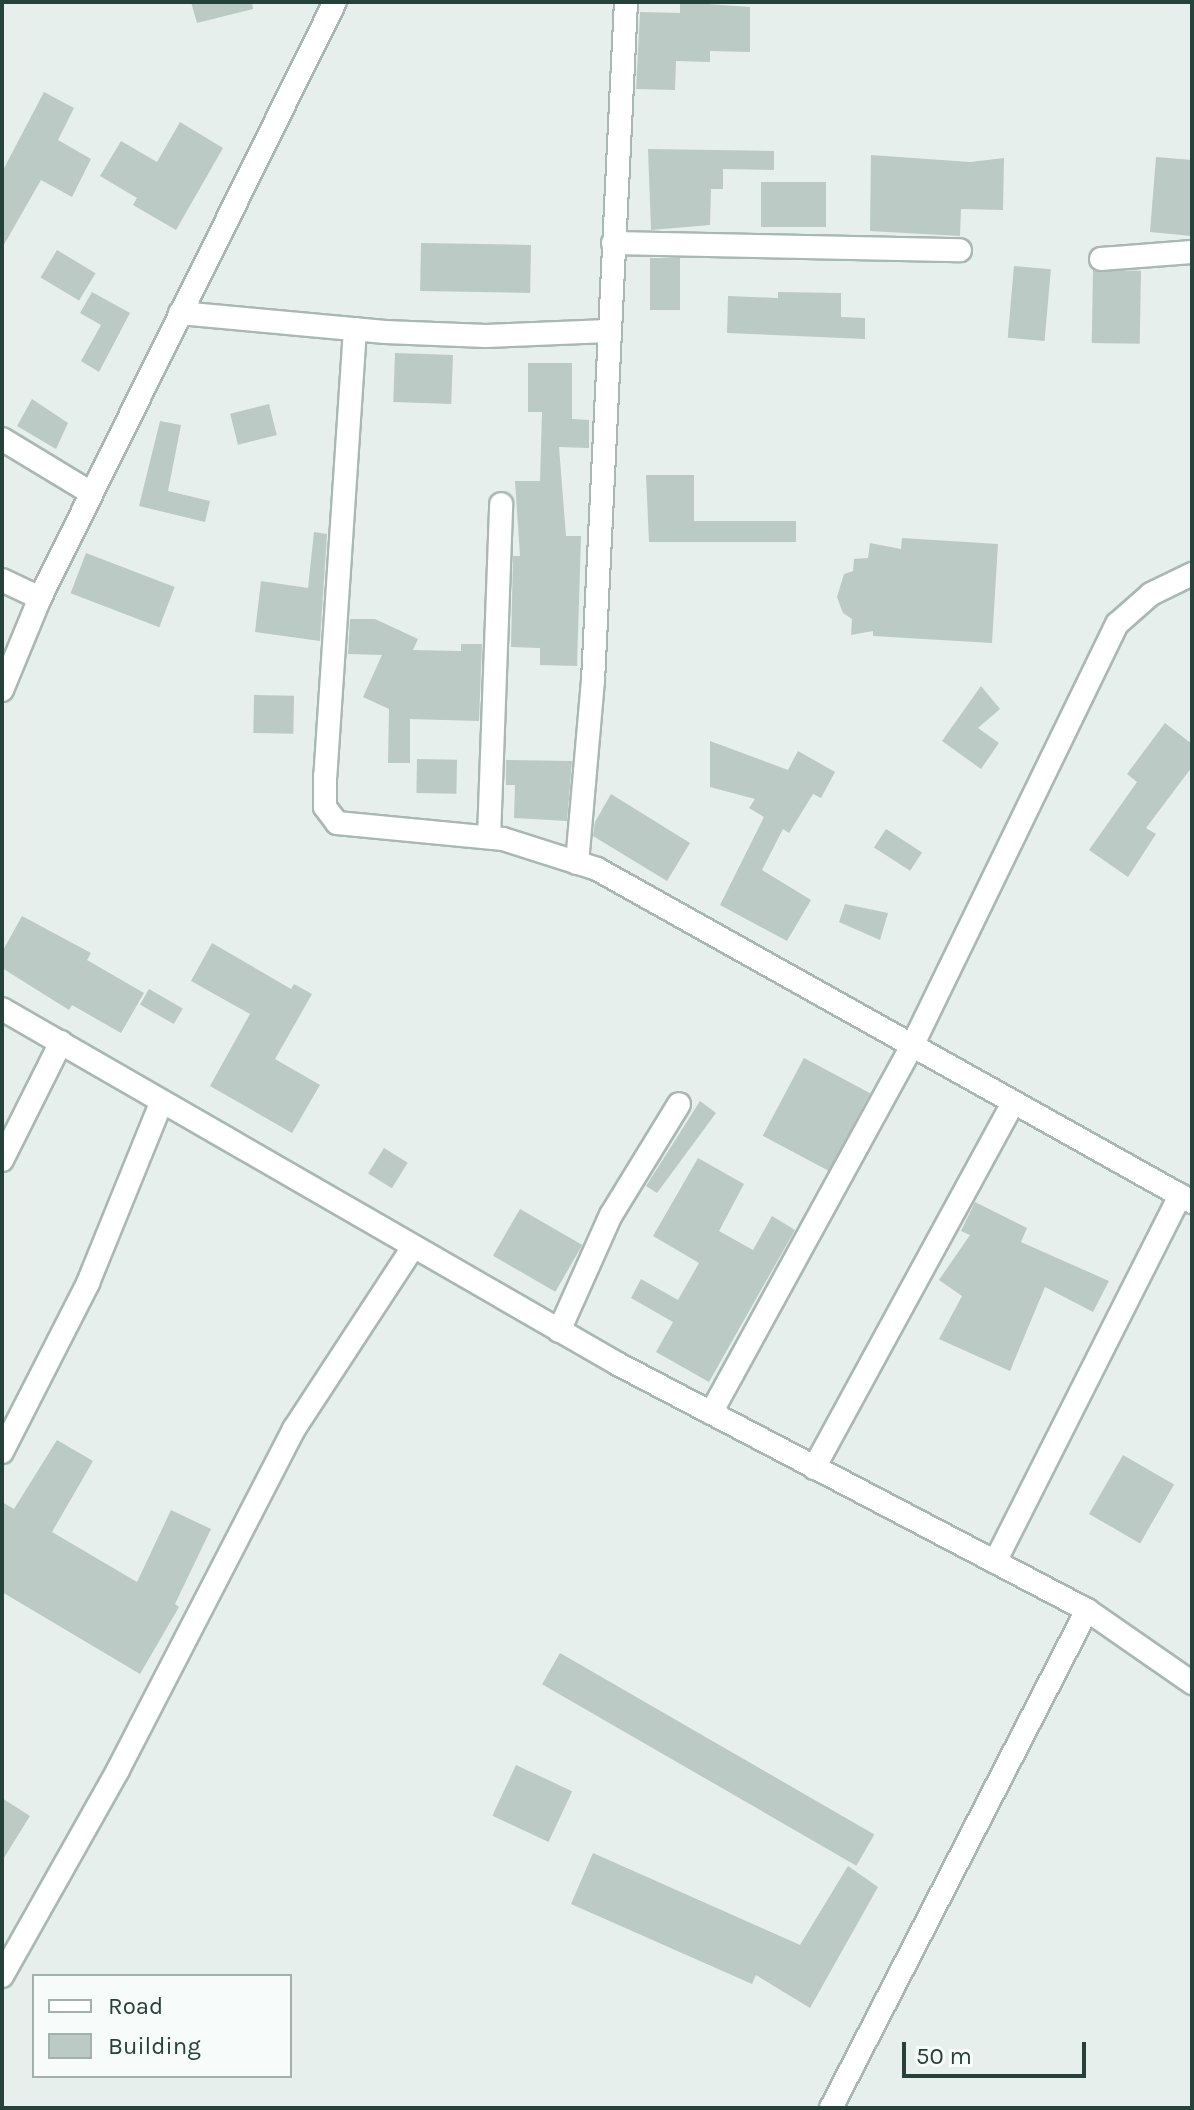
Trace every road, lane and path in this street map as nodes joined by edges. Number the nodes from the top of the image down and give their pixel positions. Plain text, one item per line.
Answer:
1 (335, 2) edge
2 (626, 2) edge
3 (613, 243) junction
4 (960, 250) dead end
5 (1192, 252) edge
6 (1101, 259) dead end
7 (180, 313) junction
8 (355, 329) junction
9 (608, 331) junction
10 (2, 439) edge
11 (91, 493) junction
12 (501, 504) dead end
13 (1192, 574) edge
14 (2, 580) edge
15 (40, 598) junction
16 (2, 690) edge
17 (489, 837) junction
18 (577, 863) junction
19 (2, 1009) edge
20 (61, 1042) junction
21 (912, 1046) junction
22 (161, 1103) junction
23 (1013, 1103) junction
24 (679, 1104) dead end
25 (2, 1160) edge
26 (1186, 1198) edge
27 (413, 1247) junction
28 (559, 1331) junction
29 (711, 1413) junction
30 (2, 1452) edge
31 (814, 1468) junction
32 (995, 1562) junction
33 (1087, 1610) junction
34 (1192, 1683) edge
35 (2, 1976) edge
36 (831, 2108) edge

1 - 7 street
2 - 3 street
3 - 4 street
3 - 9 street
5 - 6 street
7 - 8 street
7 - 11 street
8 - 9 street
8 - 17 street
9 - 18 street
10 - 11 street
11 - 15 street
12 - 17 street
13 - 21 street
14 - 15 street
15 - 16 street
17 - 18 street
18 - 21 street
19 - 20 street
20 - 22 street
20 - 25 street
21 - 23 street
21 - 29 street
22 - 27 street
22 - 30 street
23 - 26 street
23 - 31 street
24 - 28 street
26 - 32 street
27 - 28 street
27 - 35 street
28 - 29 street
29 - 31 street
31 - 32 street
32 - 33 street
33 - 34 street
33 - 36 street

